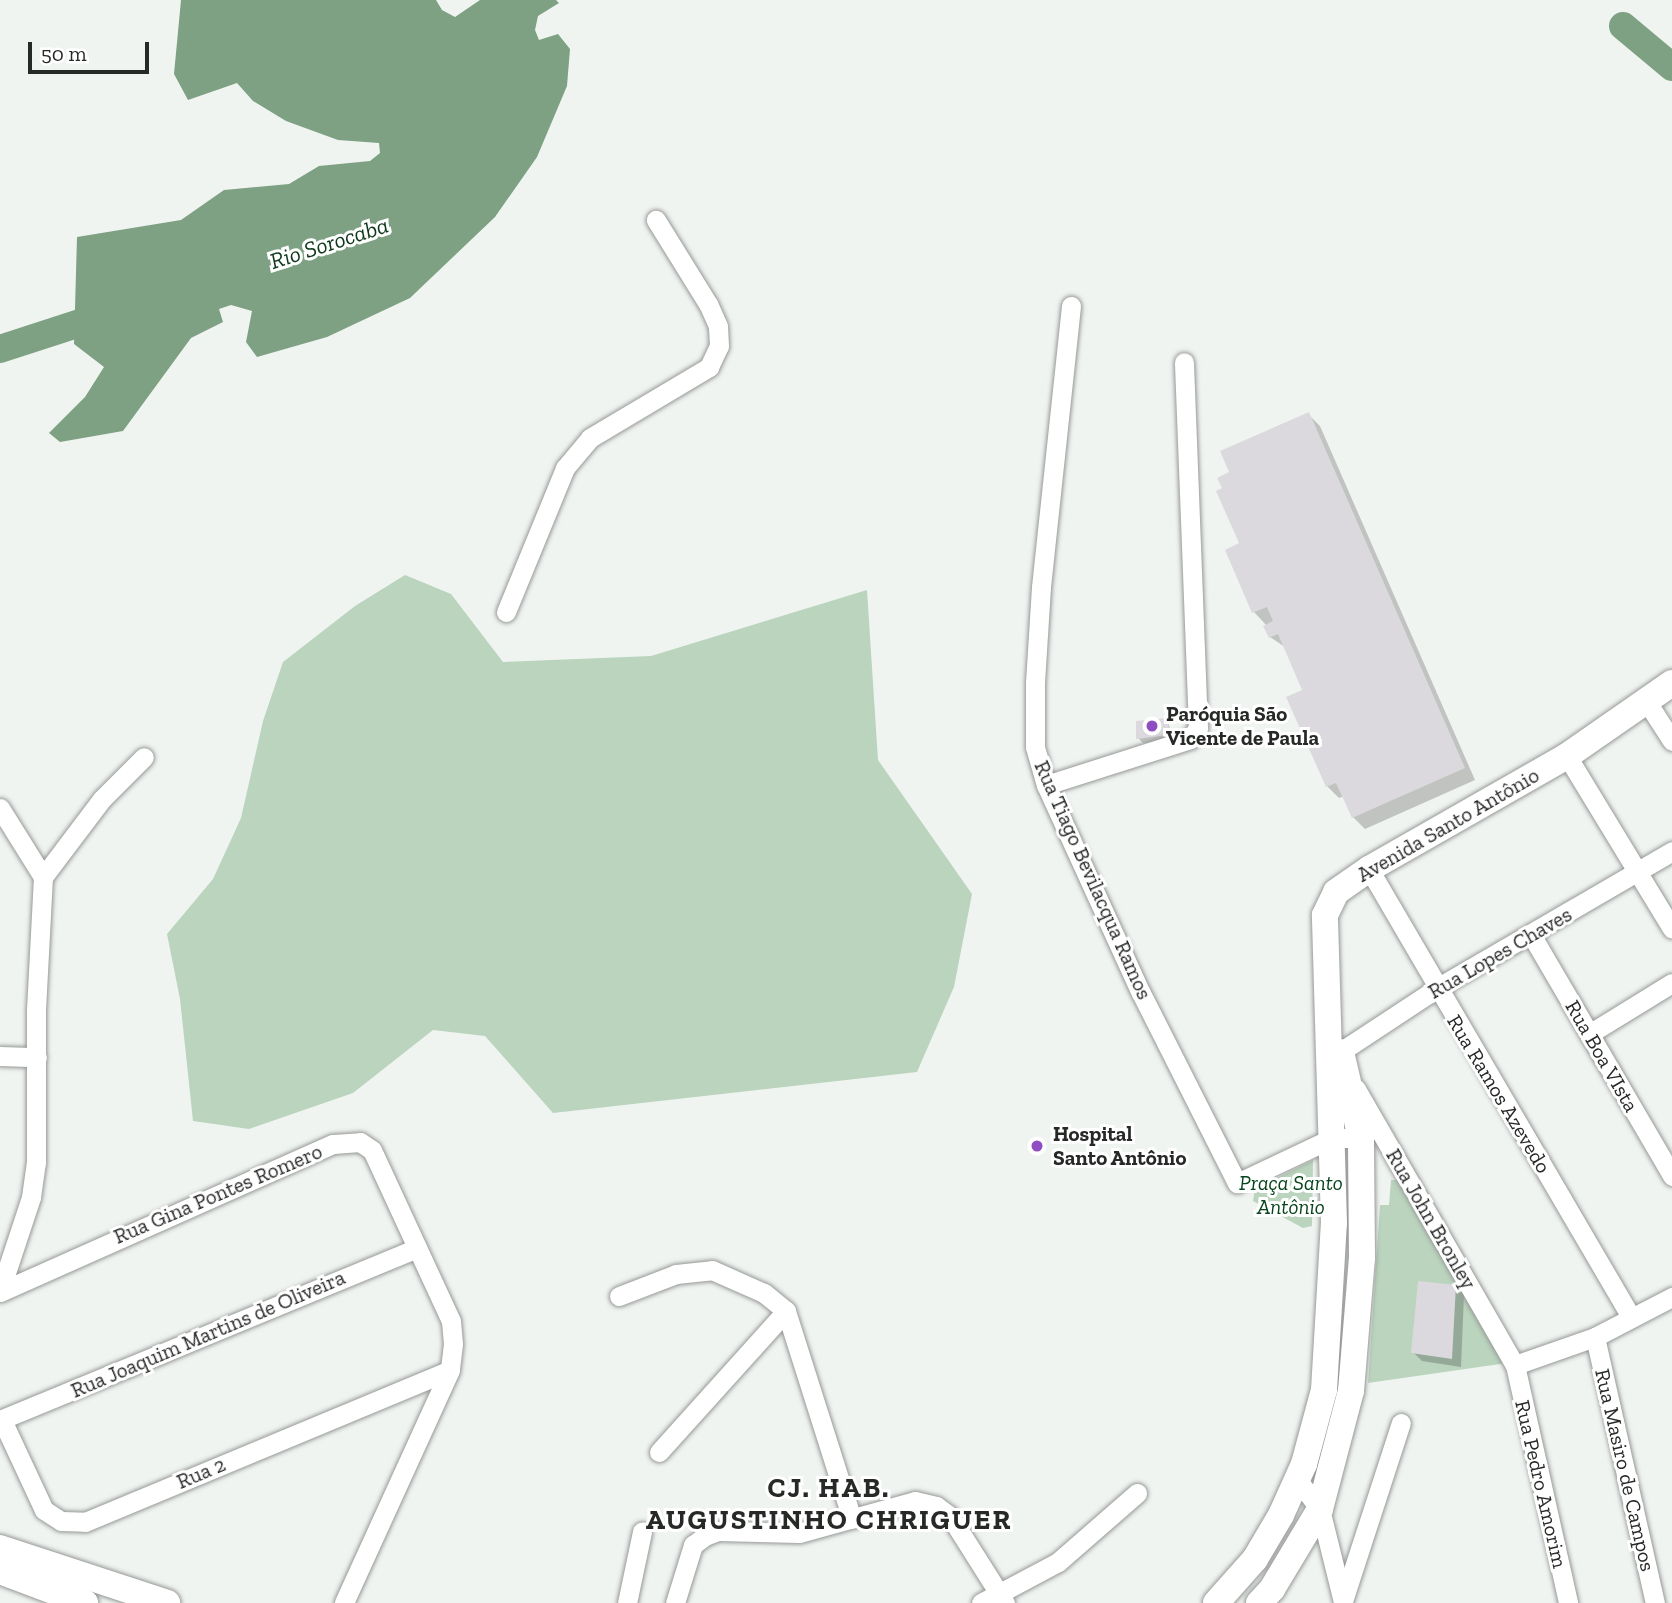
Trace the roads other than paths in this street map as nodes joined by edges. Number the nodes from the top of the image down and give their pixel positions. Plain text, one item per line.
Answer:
1 (656, 220) dead end
2 (1071, 306) dead end
3 (1184, 362) dead end
4 (506, 612) dead end
5 (1672, 683) edge
6 (1647, 702) junction
7 (1672, 741) edge
8 (1567, 756) junction
9 (144, 757) dead end
10 (1046, 785) junction
11 (0, 808) edge
12 (1672, 851) edge
13 (1369, 869) junction
14 (1639, 871) junction
15 (43, 877) junction
16 (1672, 929) edge
17 (1532, 936) junction
18 (1672, 983) edge
19 (1437, 988) junction
20 (1589, 1034) junction
21 (0, 1056) edge
22 (37, 1057) junction
23 (1339, 1061) junction
24 (1332, 1138) junction
25 (1361, 1138) junction
26 (1672, 1176) edge
27 (417, 1248) junction
28 (0, 1292) edge
29 (620, 1296) dead end
30 (1672, 1297) edge
31 (786, 1311) junction
32 (1631, 1317) junction
33 (1595, 1337) junction
34 (1515, 1365) junction
35 (450, 1370) junction
36 (1, 1420) edge
37 (1401, 1423) dead end
38 (659, 1452) dead end
39 (1297, 1479) junction
40 (1137, 1493) dead end
41 (1320, 1509) junction
42 (852, 1519) junction
43 (642, 1532) dead end
44 (0, 1548) edge
45 (0, 1571) edge
46 (1003, 1599) edge
47 (1343, 1602) edge
48 (85, 1603) edge
49 (167, 1603) edge
50 (344, 1603) edge
51 (627, 1603) edge
52 (675, 1603) edge
53 (981, 1603) edge
54 (1216, 1603) edge
55 (1259, 1603) edge
56 (1568, 1603) edge
57 (1654, 1603) edge

1 - 4 street
2 - 10 street, Rua Tiago Bevilacqua Ramos
3 - 10 street
5 - 6 main road, Avenida Santo Antônio
6 - 7 street
6 - 8 main road, Avenida Santo Antônio
8 - 13 main road, Avenida Santo Antônio
8 - 14 street
9 - 15 street
10 - 24 street, Rua Tiago Bevilacqua Ramos
11 - 15 street
12 - 14 street, Rua Lopes Chaves
13 - 19 street, Rua Ramos Azevedo
13 - 23 main road, Avenida Santo Antônio
14 - 16 street
14 - 17 street, Rua Lopes Chaves
15 - 22 street
17 - 19 street, Rua Lopes Chaves
17 - 20 street, Rua Boa VIsta
18 - 20 street
19 - 23 street, Rua Lopes Chaves
19 - 32 street, Rua Ramos Azevedo
20 - 26 street, Rua Boa VIsta
21 - 22 street
22 - 28 street
23 - 24 main road, Avenida Santo Antônio
23 - 25 main road, Avenida Santo Antônio
23 - 34 street, Rua John Bronley
24 - 25 street
24 - 39 main road, Avenida Santo Antônio
25 - 41 main road, Avenida Santo Antônio
27 - 28 street, Rua Gina Pontes Romero
27 - 35 street, Rua Gina Pontes Romero
27 - 36 street, Rua Joaquim Martins de Oliveira
29 - 31 street
30 - 32 street
31 - 38 street
31 - 42 street
32 - 33 street
33 - 34 street
33 - 57 street, Rua Masiro de Campos
34 - 56 street, Rua Pedro Amorim
35 - 36 street, Rua 2
35 - 50 street, Rua Gina Pontes Romero
37 - 47 street
39 - 41 street
39 - 54 main road, Avenida Santo Antônio
40 - 46 street
41 - 47 street
41 - 55 main road, Avenida Santo Antônio
42 - 46 street
42 - 52 street
43 - 51 street
44 - 49 main road
45 - 48 main road
46 - 53 street

